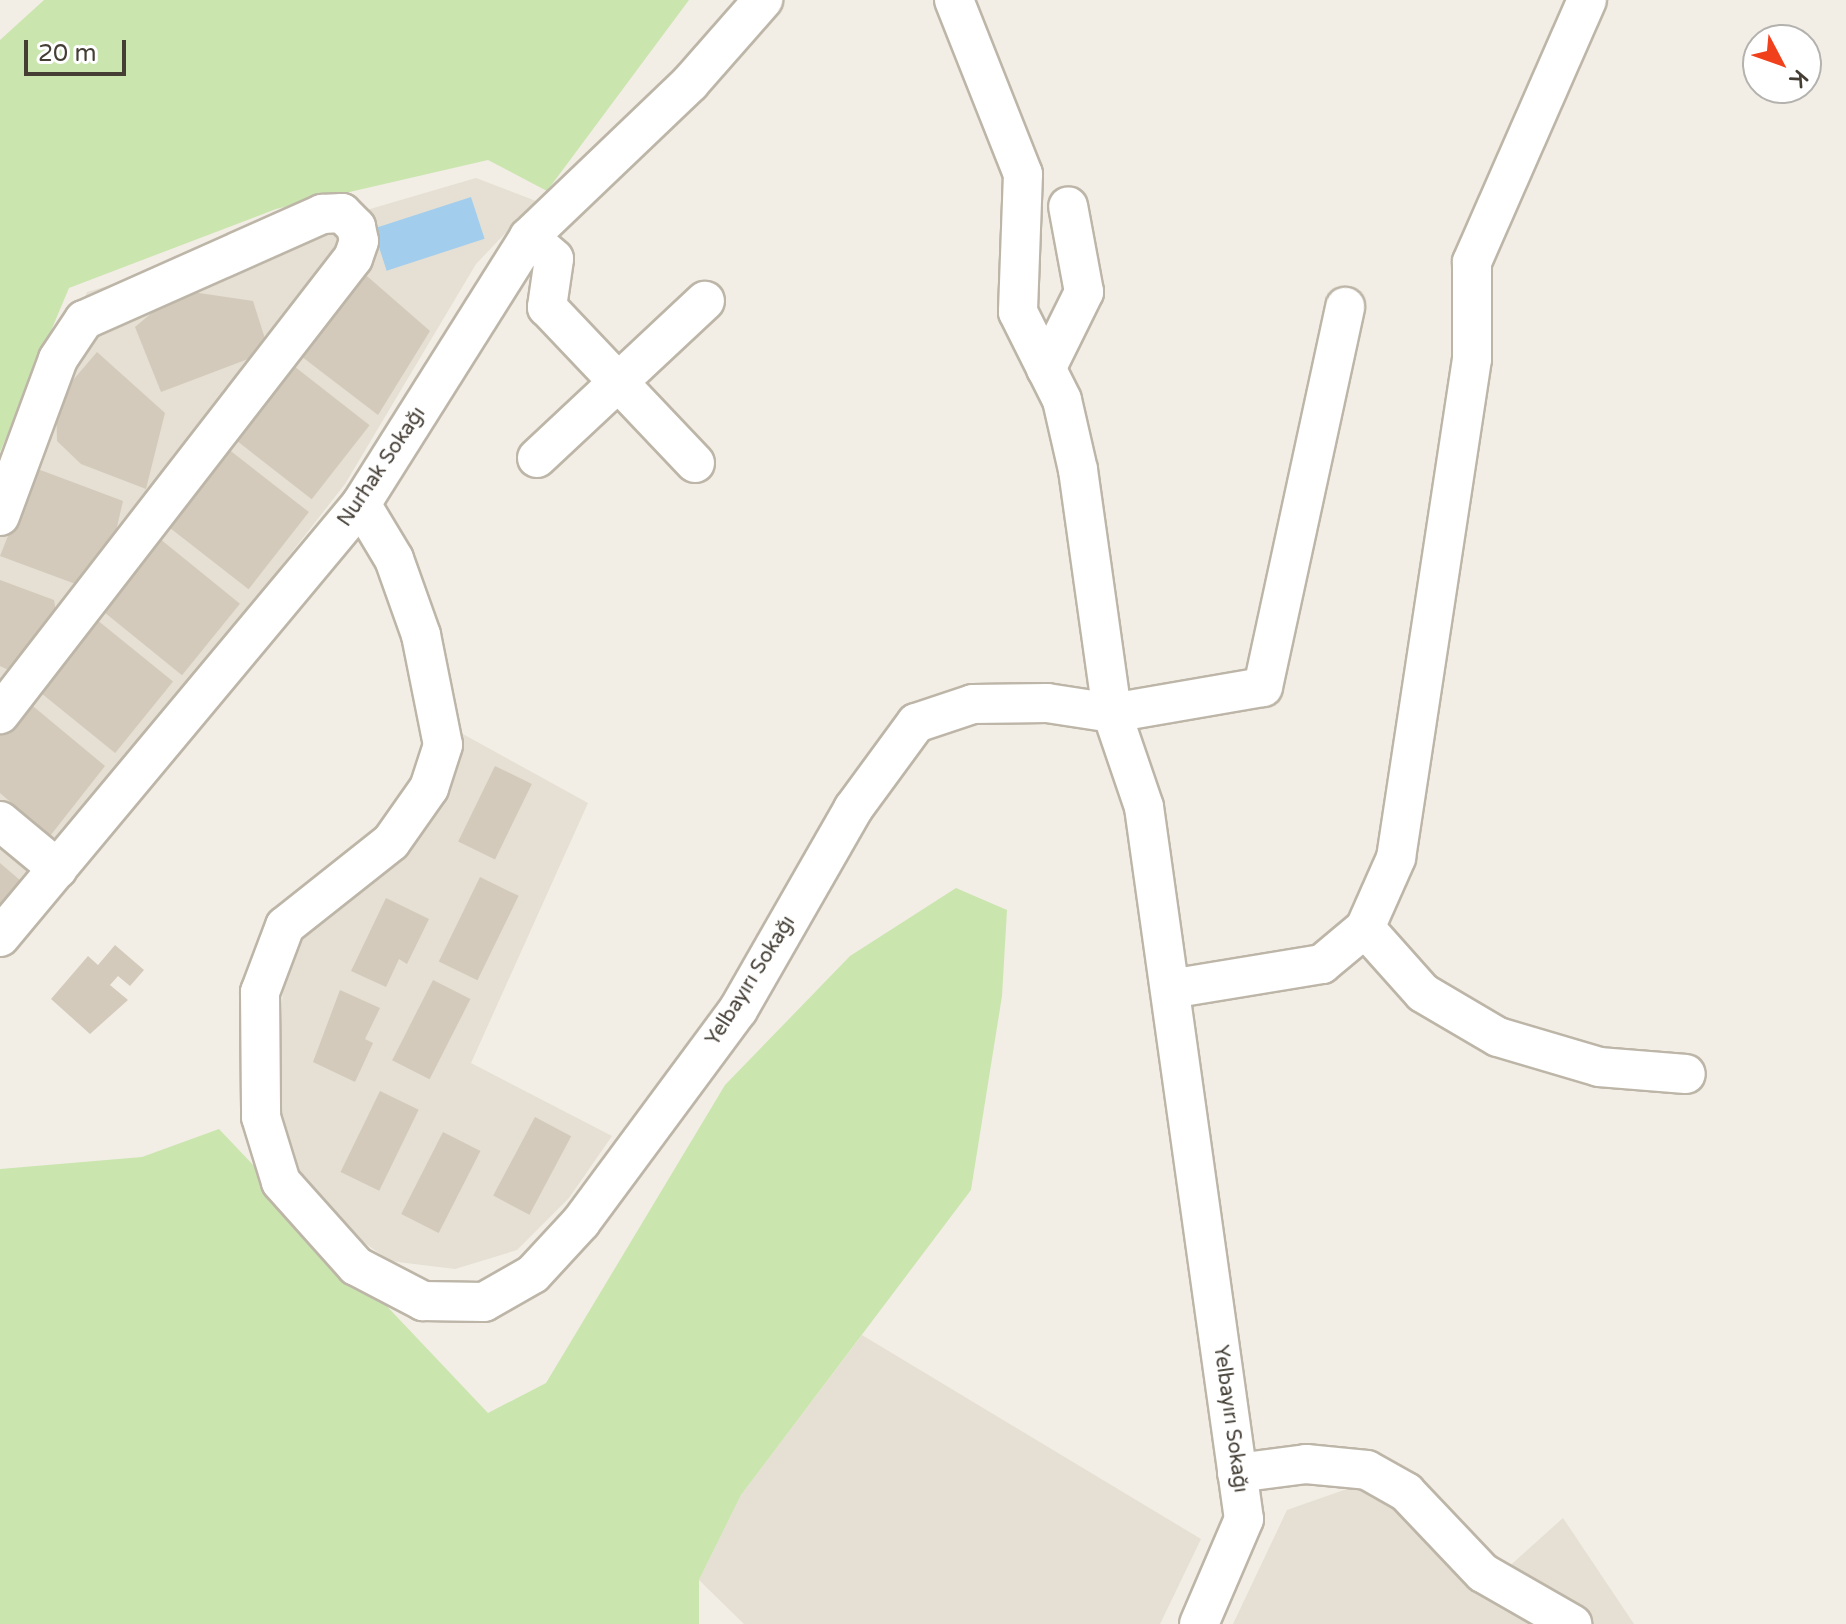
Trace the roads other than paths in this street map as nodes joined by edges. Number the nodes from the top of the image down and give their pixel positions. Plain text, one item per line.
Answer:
1 (763, 0) edge
2 (954, 0) edge
3 (1587, 0) edge
4 (1068, 206) dead end
5 (529, 237) junction
6 (705, 301) dead end
7 (1345, 307) dead end
8 (1046, 369) junction
9 (618, 382) junction
10 (537, 458) dead end
11 (695, 463) dead end
12 (361, 504) junction
13 (0, 516) edge
14 (1112, 713) junction
15 (0, 714) edge
16 (0, 821) edge
17 (58, 869) junction
18 (1365, 928) junction
19 (0, 937) edge
20 (1170, 989) junction
21 (1686, 1074) dead end
22 (1237, 1473) junction
23 (1199, 1624) edge
24 (1572, 1624) edge

1 - 5 street, Nurhak Sokağı
2 - 8 street
3 - 18 street
4 - 8 street
5 - 9 street
5 - 12 street, Nurhak Sokağı
6 - 9 street
7 - 14 street
8 - 14 street
9 - 10 street
9 - 11 street
12 - 14 street, Yelbayırı Sokağı
12 - 17 street, Nurhak Sokağı
13 - 15 street
14 - 20 street, Yelbayırı Sokağı
16 - 17 street
17 - 19 street, Nurhak Sokağı
18 - 20 street
18 - 21 street
20 - 22 street, Yelbayırı Sokağı
22 - 23 street, Yelbayırı Sokağı
22 - 24 street

